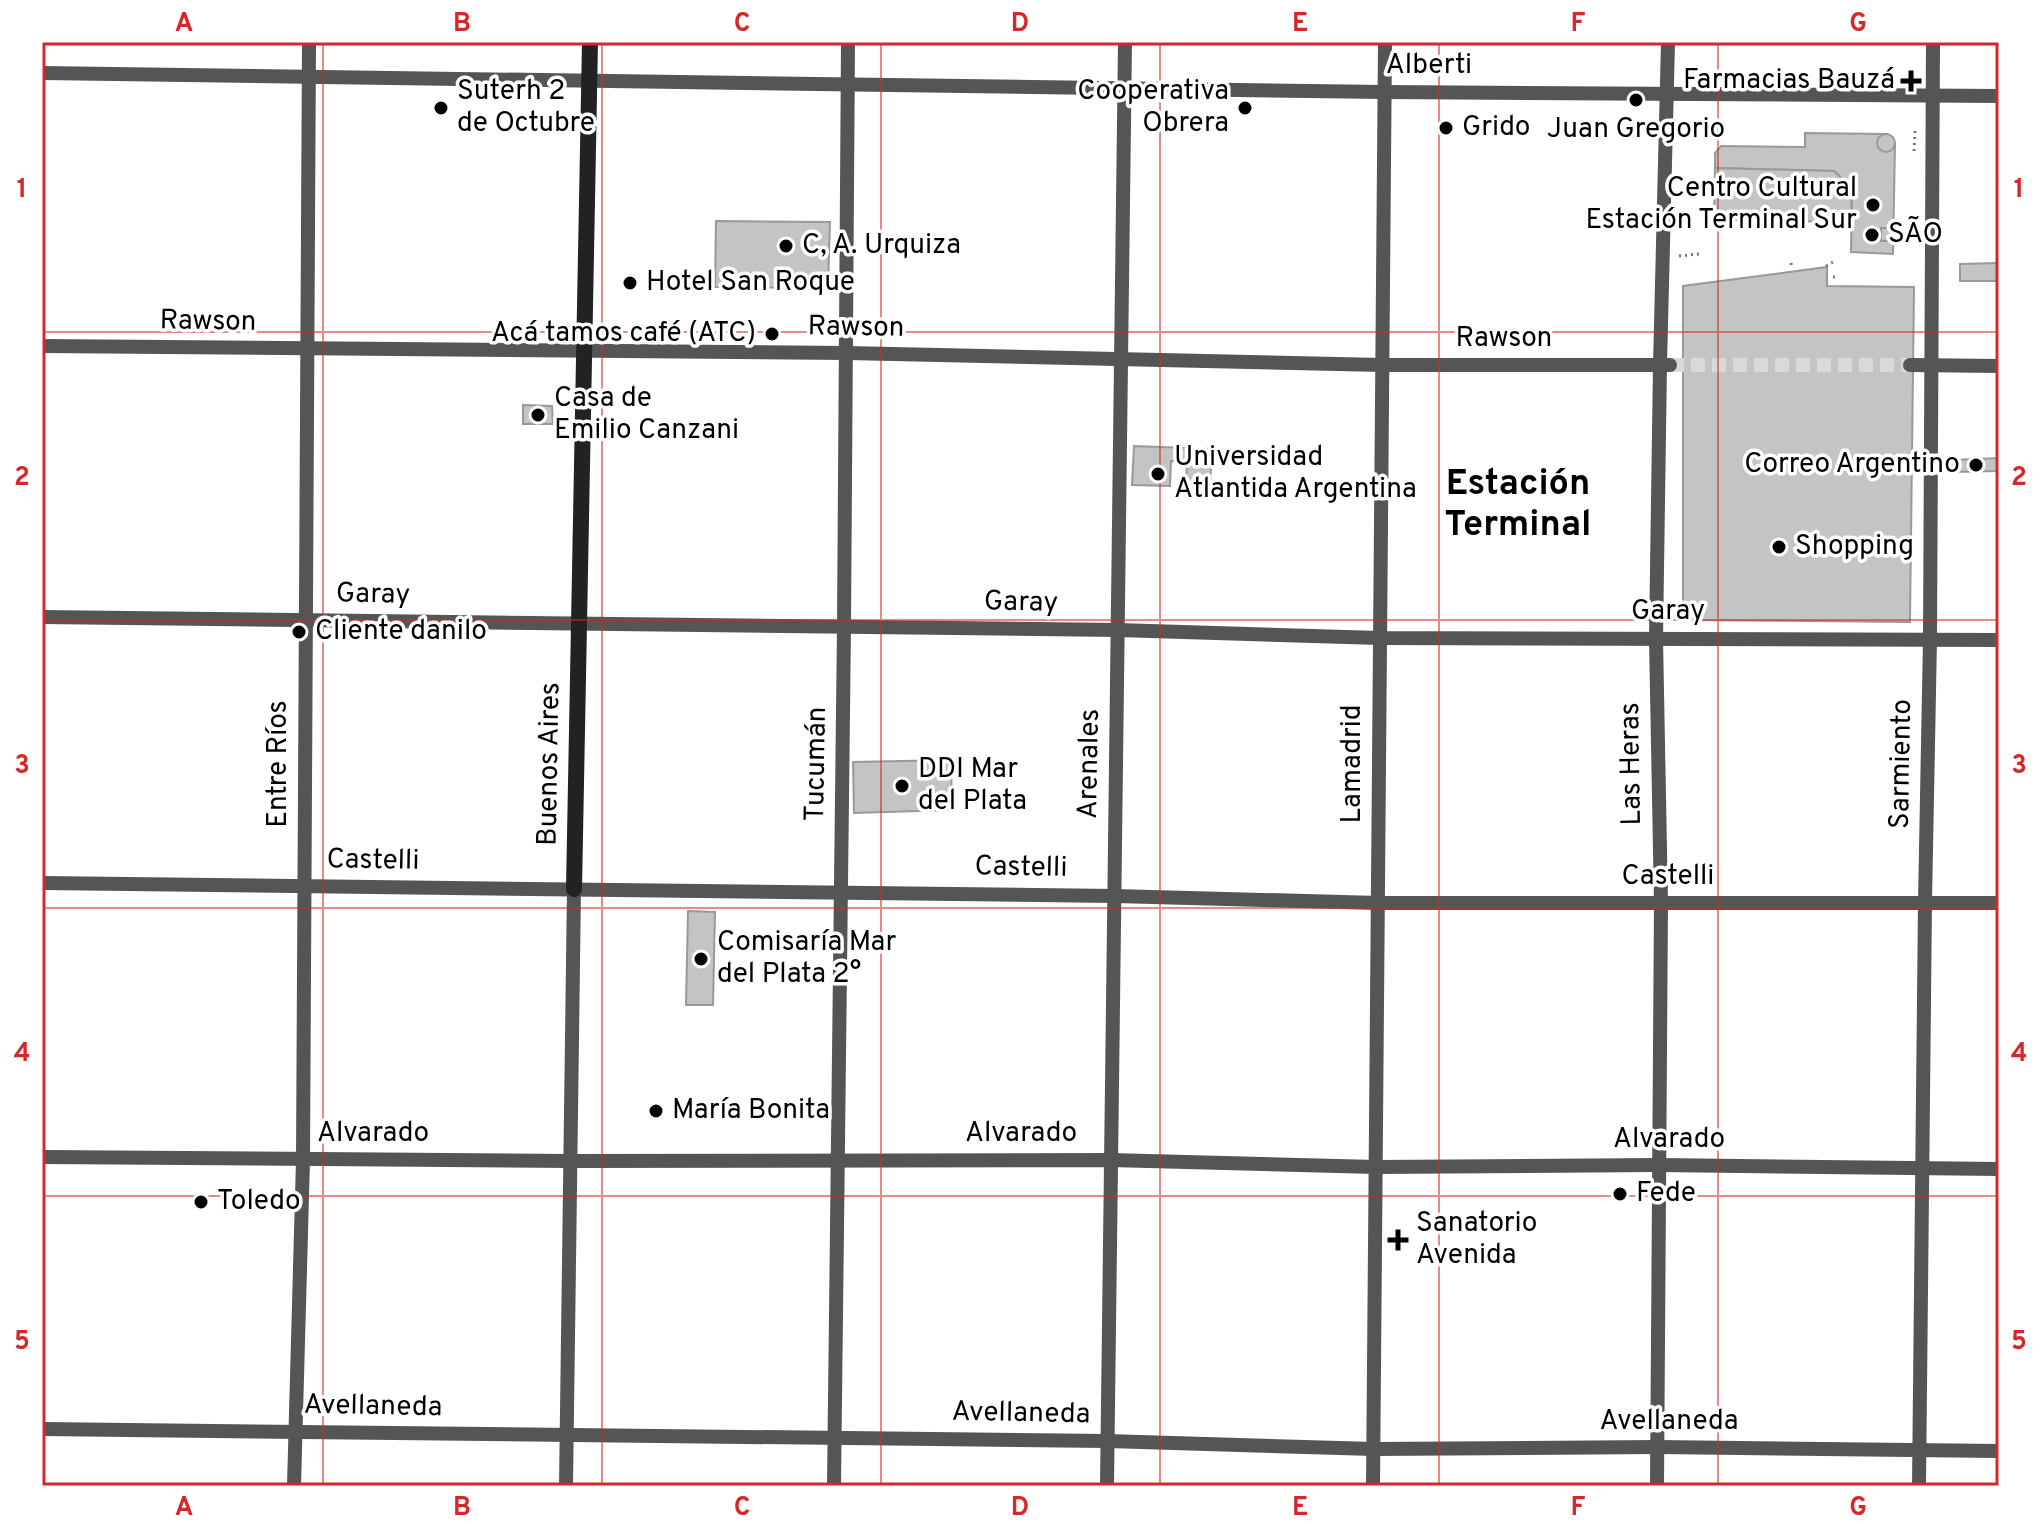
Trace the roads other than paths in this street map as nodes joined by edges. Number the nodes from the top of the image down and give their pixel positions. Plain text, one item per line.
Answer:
1 (309, 42) edge
2 (590, 42) edge
3 (848, 42) edge
4 (1125, 42) edge
5 (1385, 42) edge
6 (1668, 42) edge
7 (1933, 42) edge
8 (42, 73) edge
9 (308, 75) junction
10 (589, 81) junction
11 (847, 84) junction
12 (1124, 88) junction
13 (1384, 92) junction
14 (1667, 92) junction
15 (1933, 96) junction
16 (1999, 96) edge
17 (42, 346) edge
18 (307, 349) junction
19 (584, 352) junction
20 (847, 353) junction
21 (1121, 358) junction
22 (1382, 365) junction
23 (1665, 365) junction
24 (1910, 365) tunnel mouth
25 (1931, 365) junction
26 (1999, 366) edge
27 (42, 617) edge
28 (306, 620) junction
29 (579, 624) junction
30 (844, 626) junction
31 (1118, 630) junction
32 (1380, 638) junction
33 (1656, 638) junction
34 (1930, 639) junction
35 (1999, 640) edge
36 (42, 883) edge
37 (304, 886) junction
38 (574, 889) junction
39 (842, 892) junction
40 (1115, 896) junction
41 (1925, 902) junction
42 (1378, 903) junction
43 (1661, 903) junction
44 (1999, 903) edge
45 (42, 1157) edge
46 (839, 1159) junction
47 (303, 1160) junction
48 (1110, 1160) junction
49 (570, 1161) junction
50 (1659, 1165) junction
51 (1376, 1167) junction
52 (1922, 1168) junction
53 (1999, 1169) edge
54 (42, 1429) edge
55 (295, 1432) junction
56 (567, 1435) junction
57 (835, 1438) junction
58 (1107, 1441) junction
59 (1658, 1447) junction
60 (1374, 1449) junction
61 (1920, 1451) junction
62 (1999, 1451) edge
63 (294, 1486) edge
64 (566, 1486) edge
65 (834, 1486) edge
66 (1107, 1486) edge
67 (1373, 1486) edge
68 (1657, 1486) edge
69 (1919, 1486) edge

1 - 9 street, Entre Ríos
2 - 10 street, Buenos Aires
3 - 11 street, Tucumán
4 - 12 street, Arenales
5 - 13 street, Lamadrid
6 - 14 street, Las Heras
7 - 15 street, Sarmiento
8 - 9 street, Alberti
9 - 10 street, Alberti
9 - 18 street, Entre Ríos
10 - 11 street, Alberti
10 - 19 street, Buenos Aires
11 - 12 street, Alberti
11 - 20 street, Tucumán
12 - 13 street, Alberti
12 - 21 street, Arenales
13 - 14 street, Alberti
13 - 22 street, Lamadrid
14 - 15 street, Alberti
14 - 23 street, Las Heras
15 - 16 street, Alberti
15 - 25 street, Sarmiento
17 - 18 street, Rawson
18 - 19 street, Rawson
18 - 28 street, Entre Ríos
19 - 20 street, Rawson
19 - 29 street, Buenos Aires
20 - 21 street, Rawson
20 - 30 street, Tucumán
21 - 22 street, Rawson
21 - 31 street, Arenales
22 - 23 street, Rawson
22 - 32 street, Lamadrid
23 - 33 street, Las Heras
24 - 25 street
25 - 26 street
25 - 34 street, Sarmiento
27 - 28 street, Garay
28 - 29 street, Garay
28 - 37 street, Entre Ríos
29 - 30 street, Garay
29 - 38 street, Buenos Aires
30 - 31 street, Garay
30 - 39 street, Tucumán
31 - 32 street, Garay
31 - 40 street, Arenales
32 - 33 street, Garay
32 - 42 street, Lamadrid
33 - 34 street, Garay
33 - 43 street, Las Heras
34 - 35 street, Garay
34 - 41 street, Sarmiento
36 - 37 street, Castelli
37 - 38 street, Castelli
37 - 47 street, Entre Ríos
38 - 39 street, Castelli
38 - 49 street, Buenos Aires
39 - 40 street, Castelli
39 - 46 street, Tucumán
40 - 42 street, Castelli
40 - 48 street, Arenales
41 - 43 street, Castelli
41 - 44 street, Castelli
41 - 52 street, Sarmiento
42 - 43 street, Castelli
42 - 51 street, Lamadrid
43 - 50 street, Las Heras
45 - 47 street, Alvarado
46 - 48 street, Alvarado
46 - 49 street, Alvarado
46 - 57 street, Tucumán
47 - 49 street, Alvarado
47 - 55 street, Entre Ríos
48 - 51 street, Alvarado
48 - 58 street, Arenales
49 - 56 street, Buenos Aires
50 - 51 street, Alvarado
50 - 52 street, Alvarado
50 - 59 street, Las Heras
51 - 60 street, Lamadrid
52 - 53 street, Alvarado
52 - 61 street, Sarmiento
54 - 55 street, Avellaneda
55 - 56 street, Avellaneda
55 - 63 street, Entre Ríos
56 - 57 street, Avellaneda
56 - 64 street, Buenos Aires
57 - 58 street, Avellaneda
57 - 65 street, Tucumán
58 - 60 street, Avellaneda
58 - 66 street, Arenales
59 - 60 street, Avellaneda
59 - 61 street, Avellaneda
59 - 68 street, Las Heras
60 - 67 street, Lamadrid
61 - 62 street, Avellaneda
61 - 69 street, Sarmiento

